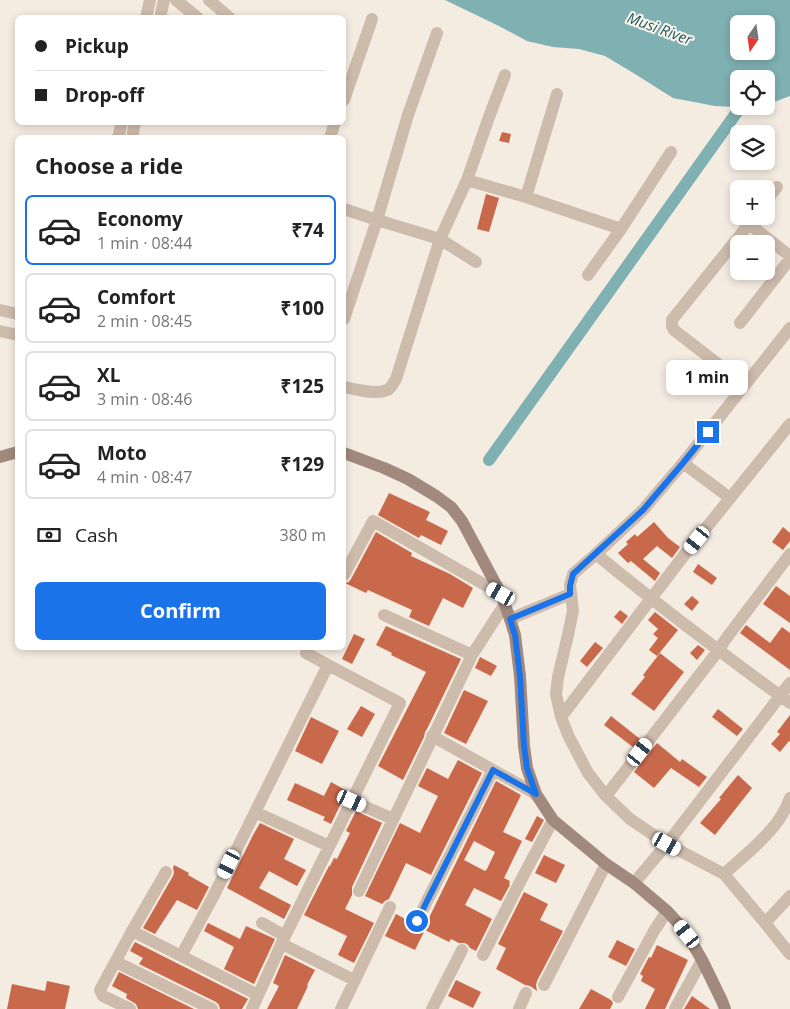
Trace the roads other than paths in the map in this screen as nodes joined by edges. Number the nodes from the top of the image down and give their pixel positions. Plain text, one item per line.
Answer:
1 (150, 0) edge
2 (164, 0) edge
3 (176, 0) edge
4 (209, 0) edge
5 (147, 15) edge
6 (161, 15) edge
7 (194, 15) edge
8 (226, 15) edge
9 (372, 19) dead end
10 (437, 33) dead end
11 (506, 75) dead end
12 (346, 94) edge
13 (557, 94) dead end
14 (671, 152) dead end
15 (467, 180) junction
16 (777, 187) dead end
17 (775, 190) edge
18 (526, 197) junction
19 (346, 210) edge
20 (376, 220) junction
21 (748, 225) edge
22 (757, 225) edge
23 (621, 229) junction
24 (440, 238) junction
25 (790, 258) edge
26 (476, 262) dead end
27 (588, 275) dead end
28 (0, 310) edge
29 (15, 313) edge
30 (346, 313) edge
31 (740, 324) dead end
32 (790, 328) edge
33 (0, 331) edge
34 (15, 334) edge
35 (745, 385) junction
36 (346, 387) edge
37 (790, 424) edge
38 (15, 453) edge
39 (346, 454) edge
40 (0, 457) edge
41 (683, 463) junction
42 (730, 498) junction
43 (596, 554) junction
44 (790, 554) edge
45 (346, 571) edge
46 (566, 595) junction
47 (503, 599) junction
48 (651, 599) junction
49 (384, 615) dead end
50 (510, 619) junction
51 (307, 650) edge
52 (718, 651) junction
53 (472, 655) junction
54 (328, 665) junction
55 (790, 683) edge
56 (785, 700) edge
57 (561, 717) junction
58 (432, 736) junction
59 (493, 770) junction
60 (536, 794) junction
61 (606, 796) junction
62 (790, 798) edge
63 (352, 801) junction
64 (255, 812) junction
65 (394, 819) junction
66 (552, 820) junction
67 (329, 846) junction
68 (664, 847) junction
69 (606, 864) junction
70 (166, 872) dead end
71 (724, 874) junction
72 (634, 883) junction
73 (359, 891) dead end
74 (790, 896) edge
75 (390, 907) dead end
76 (667, 911) junction
77 (417, 921) dead end
78 (262, 923) dead end
79 (766, 923) junction
80 (132, 931) junction
81 (283, 940) junction
82 (788, 946) edge
83 (462, 950) dead end
84 (483, 955) dead end
85 (181, 956) junction
86 (702, 960) junction
87 (116, 962) junction
88 (354, 980) junction
89 (544, 985) dead end
90 (526, 993) dead end
91 (258, 995) junction
92 (618, 997) dead end
93 (130, 1009) edge
94 (212, 1009) edge
95 (252, 1009) edge
96 (340, 1009) edge
97 (432, 1009) edge
98 (519, 1009) edge
99 (675, 1009) edge
100 (725, 1009) edge

1 - 5 street
2 - 6 street
3 - 7 street
4 - 8 street
9 - 12 street
10 - 20 street
11 - 15 street
13 - 18 street
14 - 23 street
15 - 18 street
15 - 24 street
16 - 17 street
18 - 23 street
19 - 20 street
20 - 24 street
20 - 30 street
21 - 35 street
22 - 25 street
23 - 27 street
24 - 26 street
24 - 36 street
25 - 31 street
28 - 29 street
32 - 35 street
33 - 34 street
35 - 41 street
37 - 42 street
38 - 40 street
39 - 47 street
41 - 42 street
41 - 43 street
42 - 48 street
43 - 46 street
43 - 48 street
44 - 52 street
45 - 47 street
46 - 50 street
46 - 57 street
47 - 50 street
47 - 53 street
48 - 52 street
48 - 57 street
49 - 53 street
50 - 60 street
51 - 54 street
52 - 56 street
52 - 61 street
53 - 58 street
54 - 63 street
54 - 64 street
55 - 56 street
56 - 68 street
57 - 61 street
58 - 59 street
58 - 65 street
59 - 60 street
59 - 77 street
60 - 66 street
61 - 68 street
62 - 71 street
63 - 65 street
63 - 67 street
64 - 67 street
64 - 85 street
65 - 73 street
66 - 69 street
66 - 84 street
67 - 81 street
68 - 71 street
68 - 72 street
69 - 72 street
69 - 89 street
70 - 80 street
71 - 79 street
72 - 76 street
74 - 79 street
75 - 88 street
76 - 86 street
76 - 92 street
78 - 81 street
79 - 82 street
80 - 85 street
80 - 87 street
81 - 88 street
81 - 91 street
83 - 97 street
85 - 91 street
86 - 99 street
86 - 100 street
87 - 93 street
87 - 94 street
88 - 96 street
90 - 98 street
91 - 95 street

